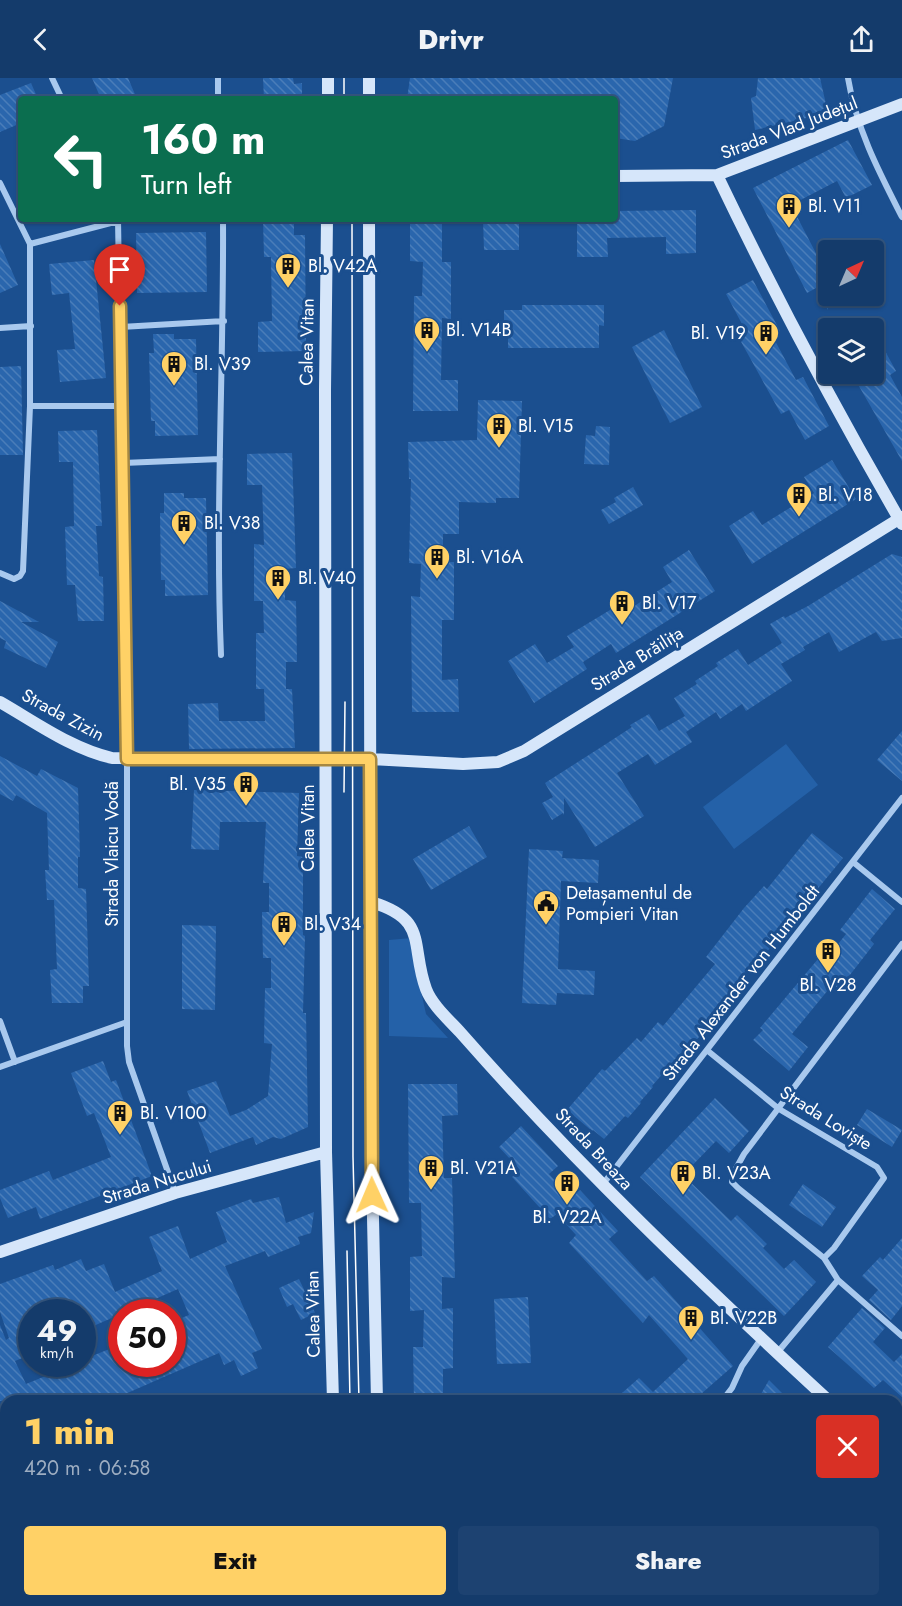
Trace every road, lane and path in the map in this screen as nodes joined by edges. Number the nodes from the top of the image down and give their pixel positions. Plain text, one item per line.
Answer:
1 (52, 78) edge
2 (218, 78) edge
3 (328, 78) edge
4 (369, 78) edge
5 (848, 78) edge
6 (61, 96) edge
7 (219, 96) edge
8 (328, 96) edge
9 (369, 96) edge
10 (902, 104) edge
11 (858, 120) junction
12 (618, 176) edge
13 (717, 176) junction
14 (0, 183) edge
15 (902, 217) edge
16 (18, 220) edge
17 (19, 222) edge
18 (113, 222) edge
19 (121, 222) edge
20 (223, 222) edge
21 (327, 222) edge
22 (369, 222) edge
23 (30, 244) junction
24 (224, 321) junction
25 (31, 326) junction
26 (120, 327) junction
27 (0, 328) edge
28 (30, 406) junction
29 (122, 406) junction
30 (220, 459) junction
31 (123, 463) junction
32 (901, 520) edge
33 (0, 573) edge
34 (221, 655) dead end
35 (0, 702) edge
36 (127, 759) junction
37 (326, 759) junction
38 (370, 759) junction
39 (902, 798) edge
40 (853, 862) junction
41 (371, 902) junction
42 (902, 902) edge
43 (902, 944) edge
44 (0, 1021) edge
45 (127, 1022) junction
46 (708, 1051) junction
47 (15, 1062) junction
48 (0, 1067) edge
49 (779, 1109) junction
50 (326, 1152) junction
51 (603, 1185) junction
52 (175, 1193) junction
53 (0, 1252) edge
54 (824, 1258) junction
55 (838, 1280) junction
56 (902, 1336) edge
57 (761, 1339) junction
58 (777, 1353) junction
59 (333, 1395) edge
60 (376, 1395) edge
61 (727, 1395) edge
62 (822, 1395) edge

1 - 6 street
2 - 7 street
3 - 8 street
4 - 9 street
5 - 11 street
10 - 11 street, Strada Vlad Județul
11 - 13 street, Strada Vlad Județul
11 - 15 street
12 - 13 street, Strada Vlad Județul
13 - 32 street
14 - 16 street
17 - 23 street
18 - 23 street
19 - 26 street, Strada Vlaicu Vodă
20 - 24 street
21 - 37 street, Calea Vitan
22 - 38 street
23 - 25 street
24 - 26 street
24 - 30 street
25 - 27 street
25 - 28 street
26 - 29 street, Strada Vlaicu Vodă
28 - 29 street
28 - 33 street
29 - 31 street, Strada Vlaicu Vodă
30 - 31 street
30 - 34 street
31 - 36 street, Strada Vlaicu Vodă
32 - 38 street, Strada Brăilița
35 - 36 street, Strada Zizin
36 - 37 street, Strada Zizin
36 - 45 street, Strada Vlaicu Vodă
37 - 38 street, Strada Brăilița
37 - 50 street, Calea Vitan
38 - 41 street
39 - 40 street, Strada Alexander von Humboldt
40 - 42 street
40 - 46 street, Strada Alexander von Humboldt
41 - 51 street, Strada Breaza
41 - 60 street
43 - 49 street
44 - 47 street
45 - 47 street
45 - 52 street, Strada Vlaicu Vodă
46 - 49 street, Strada Loviște
46 - 51 street, Strada Alexander von Humboldt
47 - 48 street
49 - 54 street
49 - 54 street, Strada Loviște
50 - 52 street, Strada Nucului
50 - 59 street, Calea Vitan
51 - 57 street, Strada Breaza
52 - 53 street, Strada Nucului
54 - 55 street
55 - 56 street
55 - 58 street
57 - 58 street, Strada Breaza
57 - 61 street
58 - 62 street, Strada Breaza

